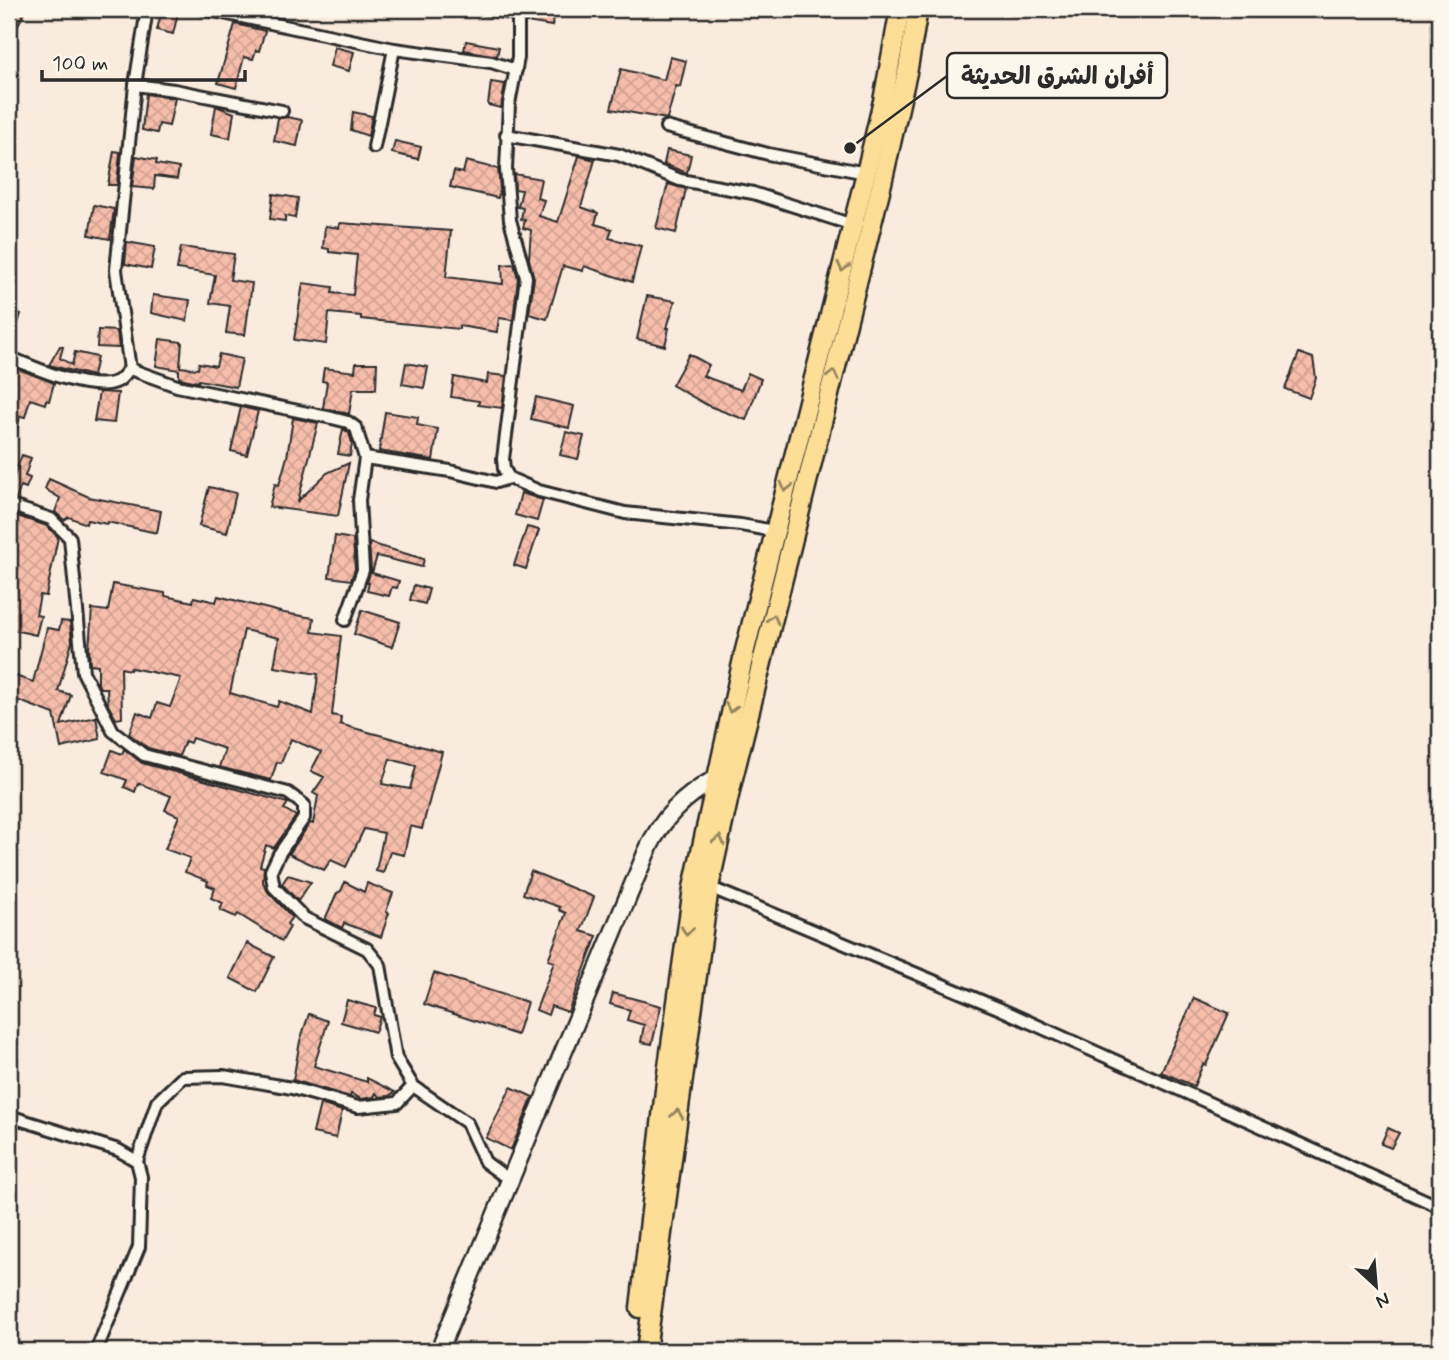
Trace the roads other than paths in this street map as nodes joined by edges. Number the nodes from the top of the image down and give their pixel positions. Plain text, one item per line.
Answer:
1 (147, 9) edge
2 (204, 9) edge
3 (518, 9) edge
4 (900, 9) edge
5 (918, 9) edge
6 (897, 27) junction
7 (915, 32) junction
8 (394, 49) junction
9 (516, 70) junction
10 (135, 85) junction
11 (892, 103) junction
12 (282, 111) dead end
13 (666, 127) dead end
14 (506, 135) junction
15 (374, 147) dead end
16 (866, 173) junction
17 (853, 225) junction
18 (9, 357) edge
19 (130, 369) junction
20 (815, 414) junction
21 (365, 458) junction
22 (509, 478) junction
23 (9, 505) edge
24 (774, 531) junction
25 (345, 620) dead end
26 (723, 780) junction
27 (709, 887) junction
28 (413, 1086) junction
29 (9, 1116) edge
30 (137, 1161) junction
31 (510, 1181) junction
32 (1440, 1207) edge
33 (96, 1351) edge
34 (439, 1351) edge
35 (634, 1351) edge
36 (646, 1351) edge

1 - 10 street
2 - 8 street
3 - 9 street
4 - 6 main road
5 - 7 main road
6 - 7 main road
6 - 11 main road
7 - 11 main road
8 - 9 street
8 - 15 street
9 - 14 street
10 - 12 street
10 - 19 street
11 - 16 main road
20 -> 11 main road
13 - 16 street
14 - 17 street
14 - 22 street
16 - 17 main road
17 -> 20 main road
18 - 19 street
19 - 21 street
20 -> 24 main road
26 -> 20 main road
21 - 22 street
21 - 25 street
22 - 24 street
23 - 28 street
24 -> 26 main road
27 -> 26 main road
26 - 31 street
26 -> 35 main road
27 - 32 street
36 -> 27 main road
28 - 30 street
28 - 31 street
29 - 30 street
30 - 33 street
31 - 34 street

